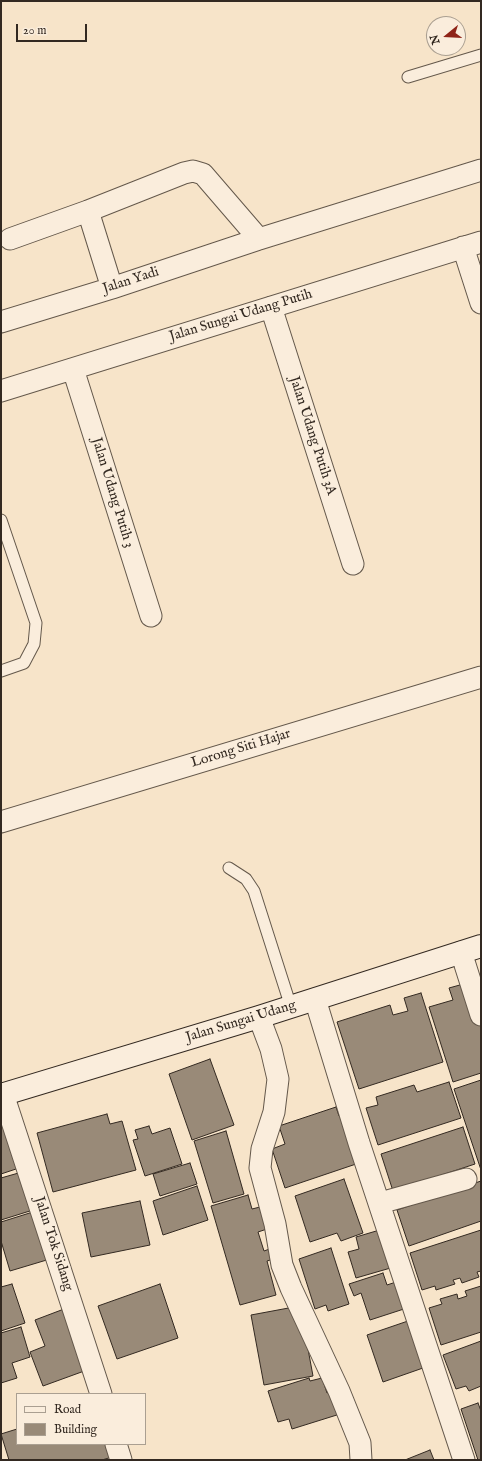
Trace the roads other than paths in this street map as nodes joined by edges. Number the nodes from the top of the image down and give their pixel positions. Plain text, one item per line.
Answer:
1 (481, 55) edge
2 (408, 77) dead end
3 (481, 170) edge
4 (88, 211) junction
5 (10, 239) dead end
6 (259, 239) junction
7 (472, 244) edge
8 (112, 288) junction
9 (481, 303) edge
10 (271, 307) junction
11 (1, 322) edge
12 (73, 368) junction
13 (1, 391) edge
14 (1, 520) edge
15 (353, 564) dead end
16 (151, 616) dead end
17 (1, 670) edge
18 (481, 677) edge
19 (1, 822) edge
20 (229, 868) dead end
21 (471, 949) edge
22 (315, 999) junction
23 (291, 1007) junction
24 (481, 1015) edge
25 (260, 1017) junction
26 (2, 1093) edge
27 (466, 1179) dead end
28 (380, 1203) junction
29 (102, 1393) edge
30 (116, 1445) edge
31 (121, 1460) edge
32 (361, 1460) edge
33 (464, 1460) edge

1 - 2 lane
3 - 6 street, Jalan Yadi
4 - 5 street
4 - 6 street
4 - 8 street
6 - 8 street, Jalan Yadi
7 - 9 street
7 - 10 street, Jalan Sungai Udang Putih
8 - 11 street, Jalan Yadi
10 - 12 street, Jalan Sungai Udang Putih
10 - 15 street, Jalan Udang Putih 3A
12 - 13 street, Jalan Sungai Udang Putih
12 - 16 street, Jalan Udang Putih 3
14 - 17 lane
18 - 19 street, Lorong Siti Hajar
20 - 23 lane
21 - 22 street, Jalan Sungai Udang
21 - 24 street
22 - 23 street, Jalan Sungai Udang
22 - 28 street
23 - 25 street, Jalan Sungai Udang
25 - 26 street, Jalan Sungai Udang
25 - 32 street
26 - 29 street, Jalan Tok Sidang
27 - 28 street
28 - 33 street
30 - 31 street

